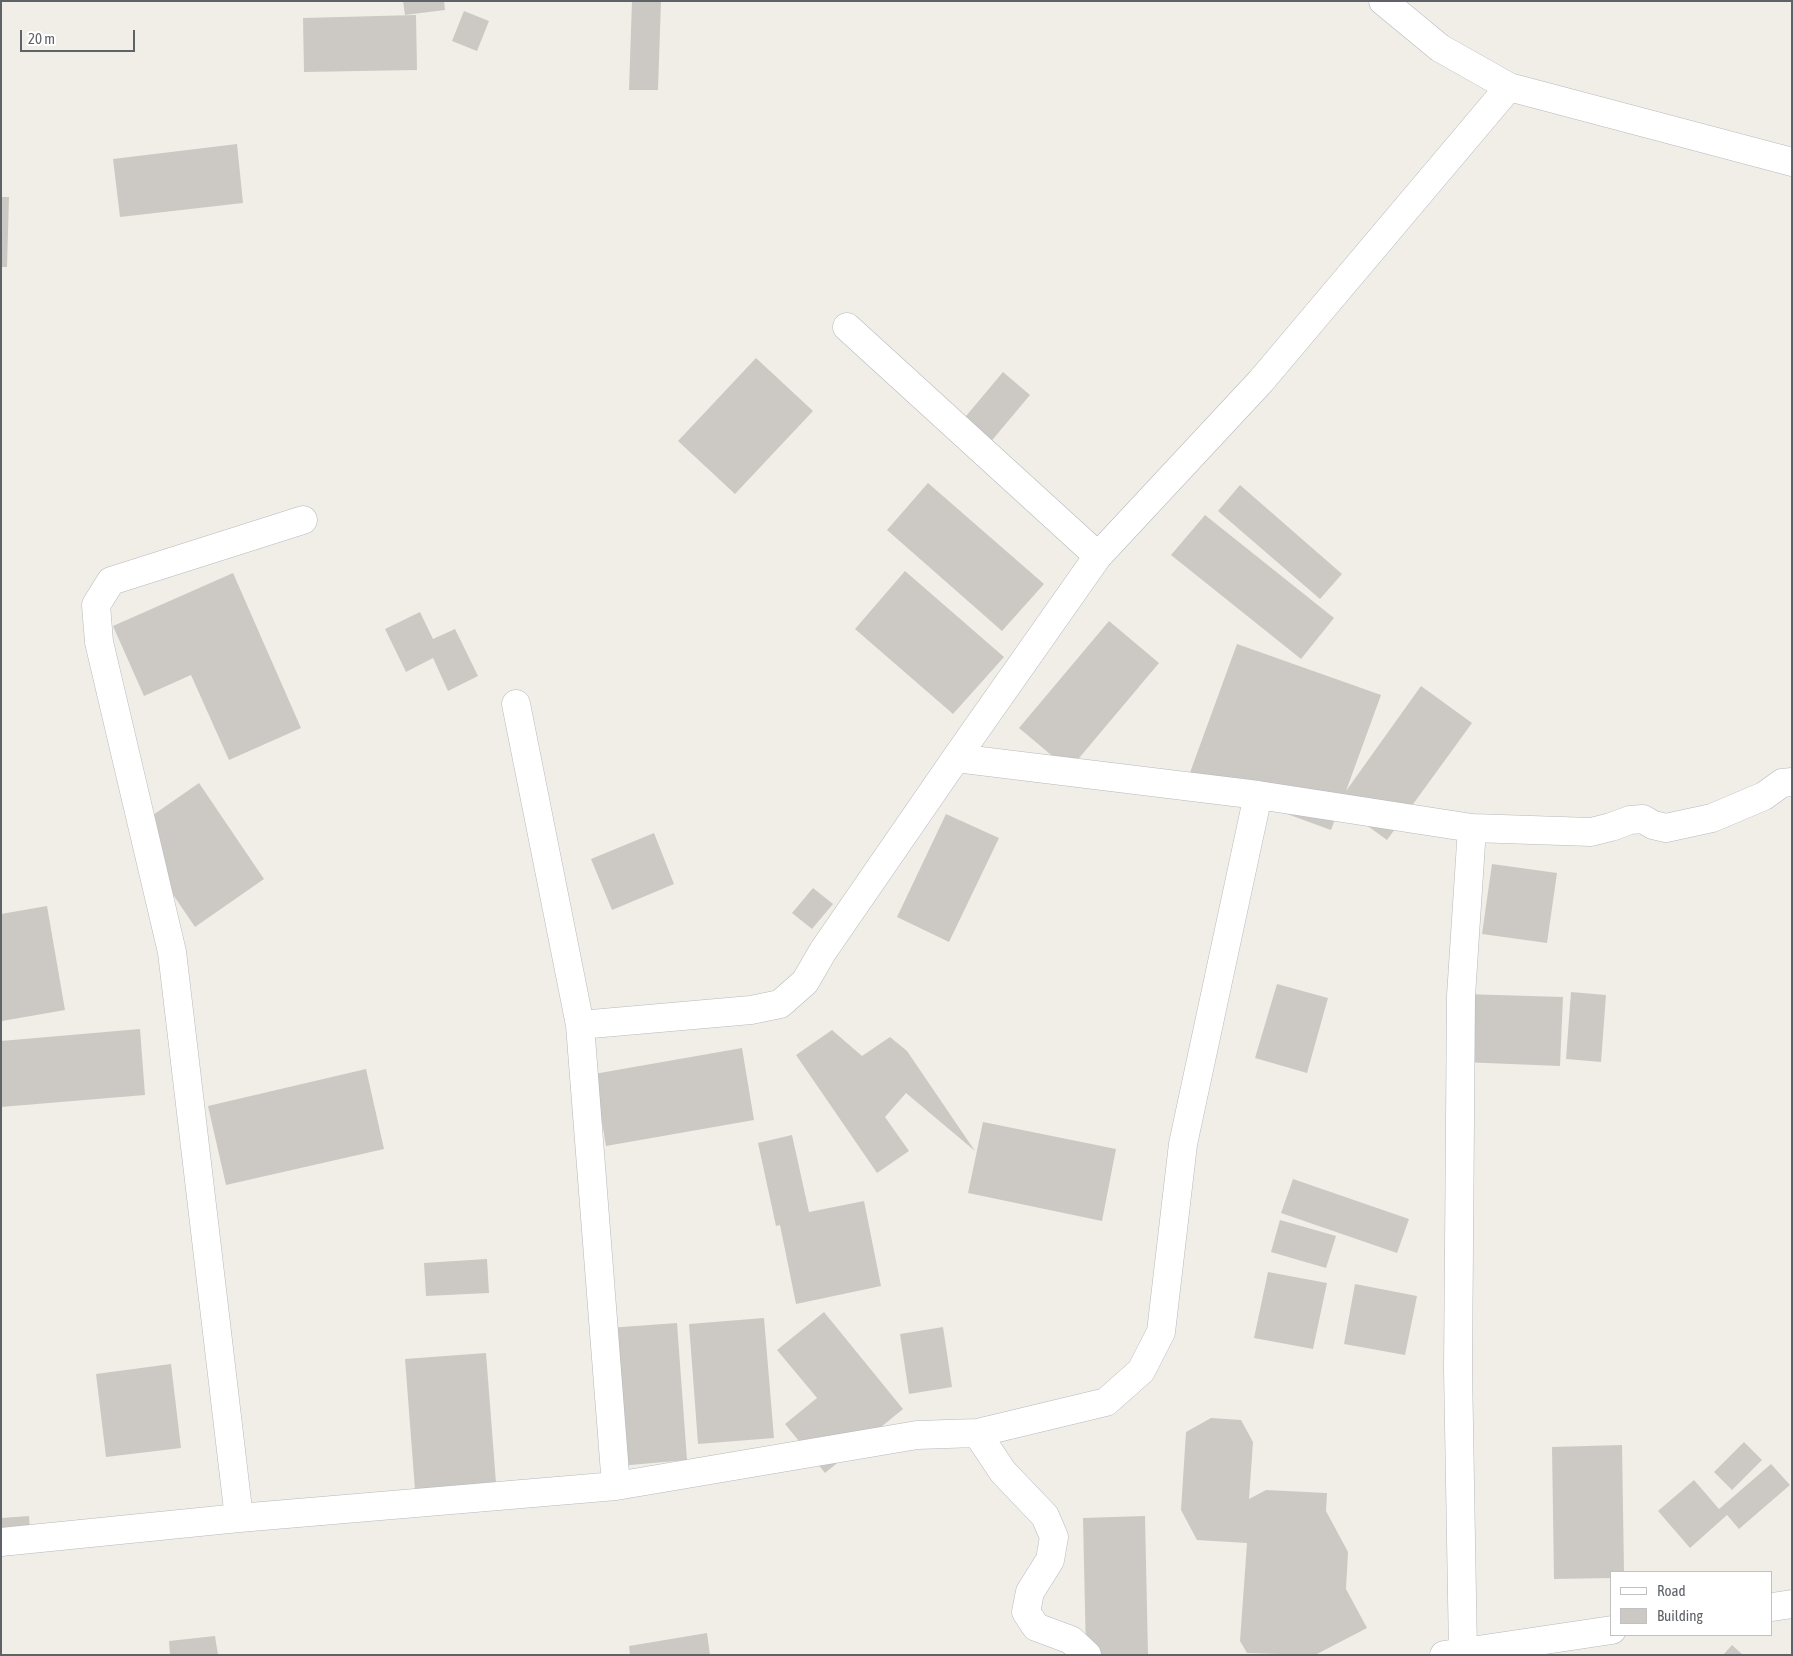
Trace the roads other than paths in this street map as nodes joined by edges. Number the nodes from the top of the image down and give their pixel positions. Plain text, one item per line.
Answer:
1 (1383, 1) edge
2 (1509, 87) junction
3 (1792, 162) edge
4 (847, 327) dead end
5 (304, 520) dead end
6 (1098, 556) junction
7 (516, 704) dead end
8 (956, 758) junction
9 (1792, 782) edge
10 (1258, 795) junction
11 (1472, 828) junction
12 (580, 1025) junction
13 (977, 1432) junction
14 (616, 1486) junction
15 (239, 1518) junction
16 (1, 1542) edge
17 (1792, 1604) edge
18 (1773, 1607) edge
19 (1610, 1630) edge
20 (1454, 1653) edge
21 (1088, 1655) edge

1 - 2 street
2 - 3 street
2 - 6 street
4 - 6 street
5 - 15 street
6 - 8 street
7 - 12 street
8 - 10 street
8 - 12 street
9 - 11 street
10 - 11 street
10 - 13 street
11 - 20 street
12 - 14 street
13 - 14 street
13 - 21 street
14 - 15 street
15 - 16 street
17 - 18 street
19 - 20 street

